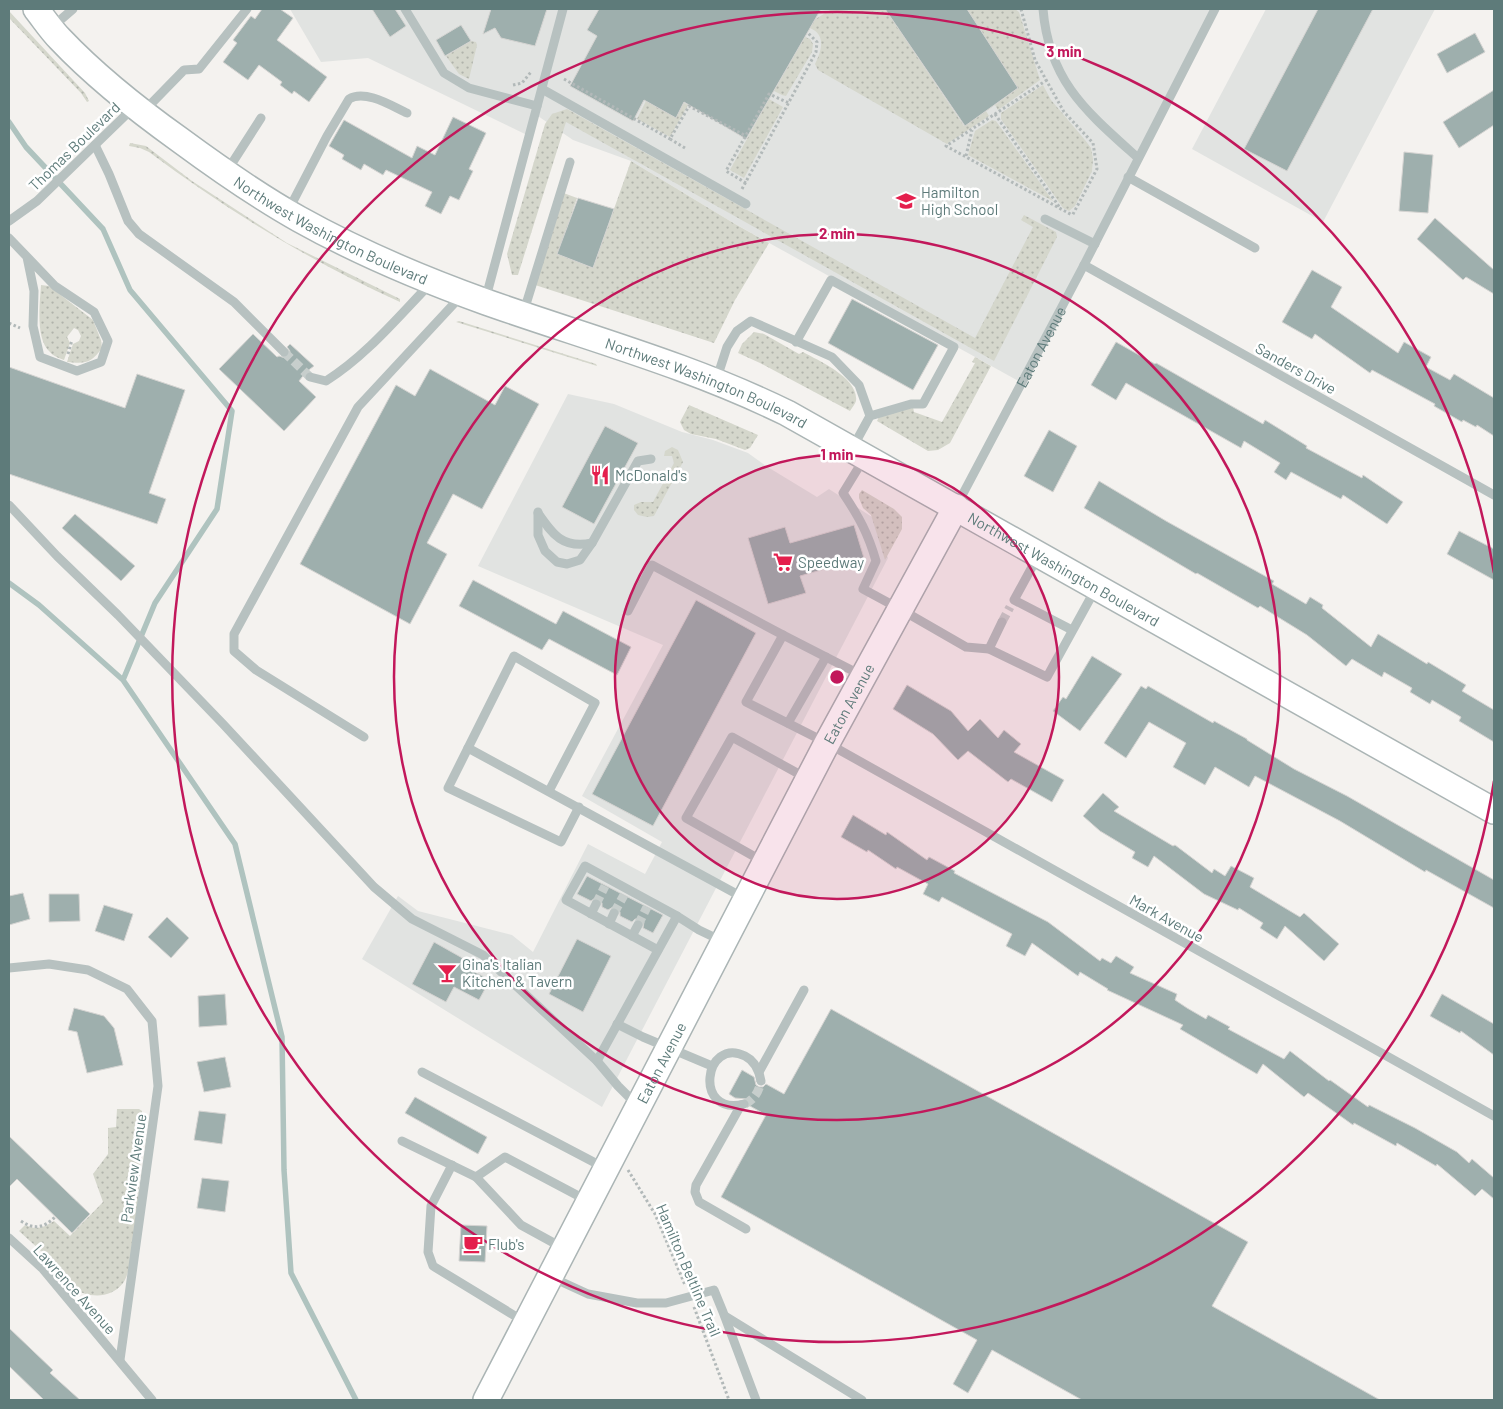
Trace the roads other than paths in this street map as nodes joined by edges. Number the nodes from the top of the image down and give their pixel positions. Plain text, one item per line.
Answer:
1 (73, 9) edge
2 (247, 9) edge
3 (405, 9) edge
4 (563, 9) edge
5 (1044, 9) edge
6 (1215, 9) edge
7 (44, 18) edge
8 (542, 89) junction
9 (537, 106) junction
10 (138, 110) junction
11 (407, 113) dead end
12 (261, 118) dead end
13 (95, 145) junction
14 (1138, 158) junction
15 (570, 162) dead end
16 (226, 174) junction
17 (1128, 177) junction
18 (746, 204) dead end
19 (287, 212) junction
20 (1045, 219) dead end
21 (9, 221) edge
22 (9, 238) edge
23 (1095, 244) junction
24 (1255, 248) dead end
25 (27, 257) junction
26 (1084, 265) junction
27 (433, 281) junction
28 (474, 297) junction
29 (523, 314) junction
30 (798, 342) junction
31 (284, 352) tunnel mouth
32 (310, 377) dead end
33 (716, 381) junction
34 (870, 416) junction
35 (858, 453) junction
36 (651, 459) dead end
37 (1494, 495) edge
38 (9, 505) edge
39 (956, 508) junction
40 (592, 543) junction
41 (1039, 554) junction
42 (1097, 587) junction
43 (900, 609) junction
44 (628, 611) dead end
45 (1002, 622) tunnel mouth
46 (1072, 630) junction
47 (783, 635) junction
48 (989, 649) junction
49 (826, 657) junction
50 (863, 676) junction
51 (788, 723) junction
52 (364, 737) dead end
53 (827, 743) junction
54 (468, 748) junction
55 (808, 780) junction
56 (549, 792) junction
57 (579, 807) junction
58 (1494, 811) edge
59 (765, 862) junction
60 (746, 899) junction
61 (596, 904) tunnel mouth
62 (614, 913) tunnel mouth
63 (591, 914) junction
64 (677, 916) junction
65 (609, 924) junction
66 (638, 925) tunnel mouth
67 (632, 936) junction
68 (724, 942) junction
69 (658, 950) junction
70 (9, 968) edge
71 (804, 990) dead end
72 (617, 1024) junction
73 (670, 1048) junction
74 (597, 1061) junction
75 (712, 1066) junction
76 (422, 1072) dead end
77 (640, 1107) junction
78 (1494, 1116) edge
79 (402, 1140) dead end
80 (611, 1162) junction
81 (452, 1165) junction
82 (476, 1177) junction
83 (590, 1202) junction
84 (746, 1229) dead end
85 (9, 1238) edge
86 (566, 1249) junction
87 (551, 1277) junction
88 (725, 1316) junction
89 (527, 1323) junction
90 (120, 1360) junction
91 (152, 1400) edge
92 (486, 1400) edge
93 (756, 1400) edge
94 (862, 1400) edge

1 - 7 street
2 - 10 street, Thomas Boulevard
3 - 9 street
4 - 8 street
5 - 14 street
6 - 14 street, Eaton Avenue
7 - 10 main road, Northwest Washington Boulevard
8 - 9 street
8 - 18 street
9 - 28 street
10 - 13 street, Thomas Boulevard
10 - 16 main road, Northwest Washington Boulevard
11 - 19 street
12 - 16 street
13 - 21 street, Thomas Boulevard
13 - 31 street
14 - 17 street, Eaton Avenue
15 - 29 street
16 - 19 main road, Northwest Washington Boulevard
17 - 23 street, Eaton Avenue
17 - 24 street
19 - 27 main road, Northwest Washington Boulevard
20 - 23 street
22 - 25 street
23 - 26 street, Eaton Avenue
25 - 25 street
26 - 37 street, Sanders Drive
26 - 39 street, Eaton Avenue
27 - 28 main road, Northwest Washington Boulevard
27 - 32 street
28 - 29 main road, Northwest Washington Boulevard
28 - 52 street
29 - 33 main road, Northwest Washington Boulevard
30 - 33 street
30 - 34 street
30 - 34 street
33 - 35 main road, Northwest Washington Boulevard
34 - 35 street
35 - 39 main road, Northwest Washington Boulevard
35 - 43 street
36 - 40 street
38 - 74 street
39 - 41 main road, Northwest Washington Boulevard
39 - 43 main road, Eaton Avenue
40 - 40 street
41 - 42 main road, Northwest Washington Boulevard
41 - 46 street
42 - 46 street
42 - 58 main road, Northwest Washington Boulevard
43 - 48 street
43 - 50 main road, Eaton Avenue
44 - 47 street
45 - 48 street
46 - 48 street
47 - 49 street
47 - 51 street, Mark Avenue
49 - 50 street
49 - 51 street
50 - 53 main road, Eaton Avenue
51 - 53 street, Mark Avenue
53 - 55 main road, Eaton Avenue
53 - 78 street, Mark Avenue
54 - 56 street
54 - 56 street
54 - 57 street
55 - 59 main road, Eaton Avenue
55 - 59 street
56 - 57 street
57 - 60 street
59 - 60 main road, Eaton Avenue
60 - 68 main road, Eaton Avenue
61 - 63 street
62 - 65 street
63 - 64 street
63 - 65 street
64 - 68 street
64 - 69 street
65 - 67 street
66 - 67 street
67 - 69 street
68 - 73 main road, Eaton Avenue
69 - 72 street
70 - 90 street, Parkview Avenue
71 - 75 street
72 - 73 street
72 - 74 street
73 - 75 street
73 - 77 main road, Eaton Avenue
74 - 77 street
75 - 84 street
76 - 80 street
77 - 80 main road, Eaton Avenue
79 - 81 street
80 - 83 main road, Eaton Avenue
81 - 82 street
81 - 89 street
82 - 83 street
82 - 86 street
83 - 86 main road, Eaton Avenue
85 - 90 street, Lawrence Avenue
86 - 87 main road, Eaton Avenue
87 - 88 street
87 - 89 main road, Eaton Avenue
88 - 93 street
88 - 94 street
89 - 92 main road, Eaton Avenue
90 - 91 street, Lawrence Avenue

